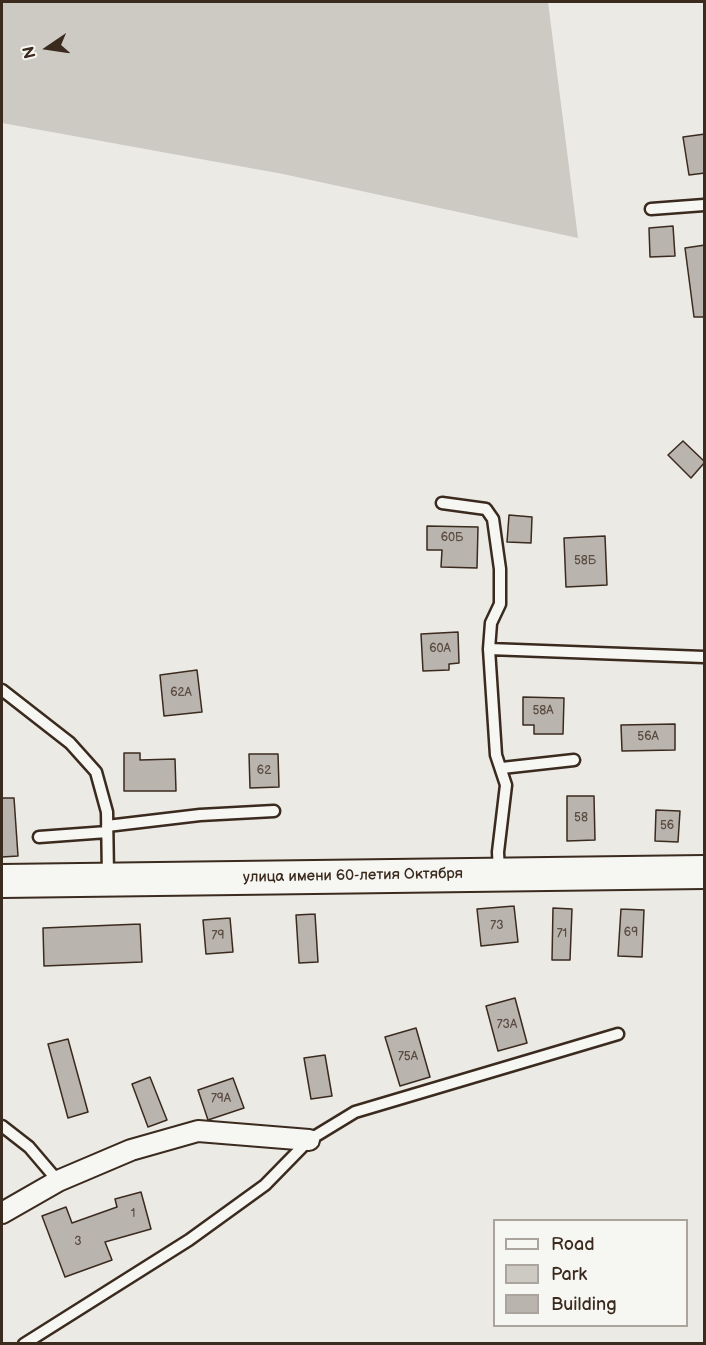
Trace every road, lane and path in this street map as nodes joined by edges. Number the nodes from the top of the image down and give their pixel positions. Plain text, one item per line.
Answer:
1 (705, 205) edge
2 (651, 209) dead end
3 (442, 502) dead end
4 (489, 649) junction
5 (705, 657) edge
6 (2, 690) edge
7 (574, 760) dead end
8 (502, 768) junction
9 (274, 812) dead end
10 (107, 829) junction
11 (39, 837) dead end
12 (705, 872) edge
13 (499, 874) junction
14 (108, 879) junction
15 (2, 881) edge
16 (618, 1034) dead end
17 (2, 1126) edge
18 (309, 1140) junction
19 (58, 1181) junction
20 (2, 1213) edge
21 (24, 1344) edge

1 - 2 lane
3 - 4 lane
4 - 5 lane
4 - 8 lane
6 - 10 lane
7 - 8 lane
8 - 13 lane
9 - 10 lane
10 - 11 lane
10 - 14 lane
12 - 13 main road, улица имени 60-летия Октября
13 - 14 main road, улица имени 60-летия Октября
14 - 15 main road, улица имени 60-летия Октября
16 - 18 lane
17 - 19 lane
18 - 19 street
18 - 21 lane
19 - 20 street

